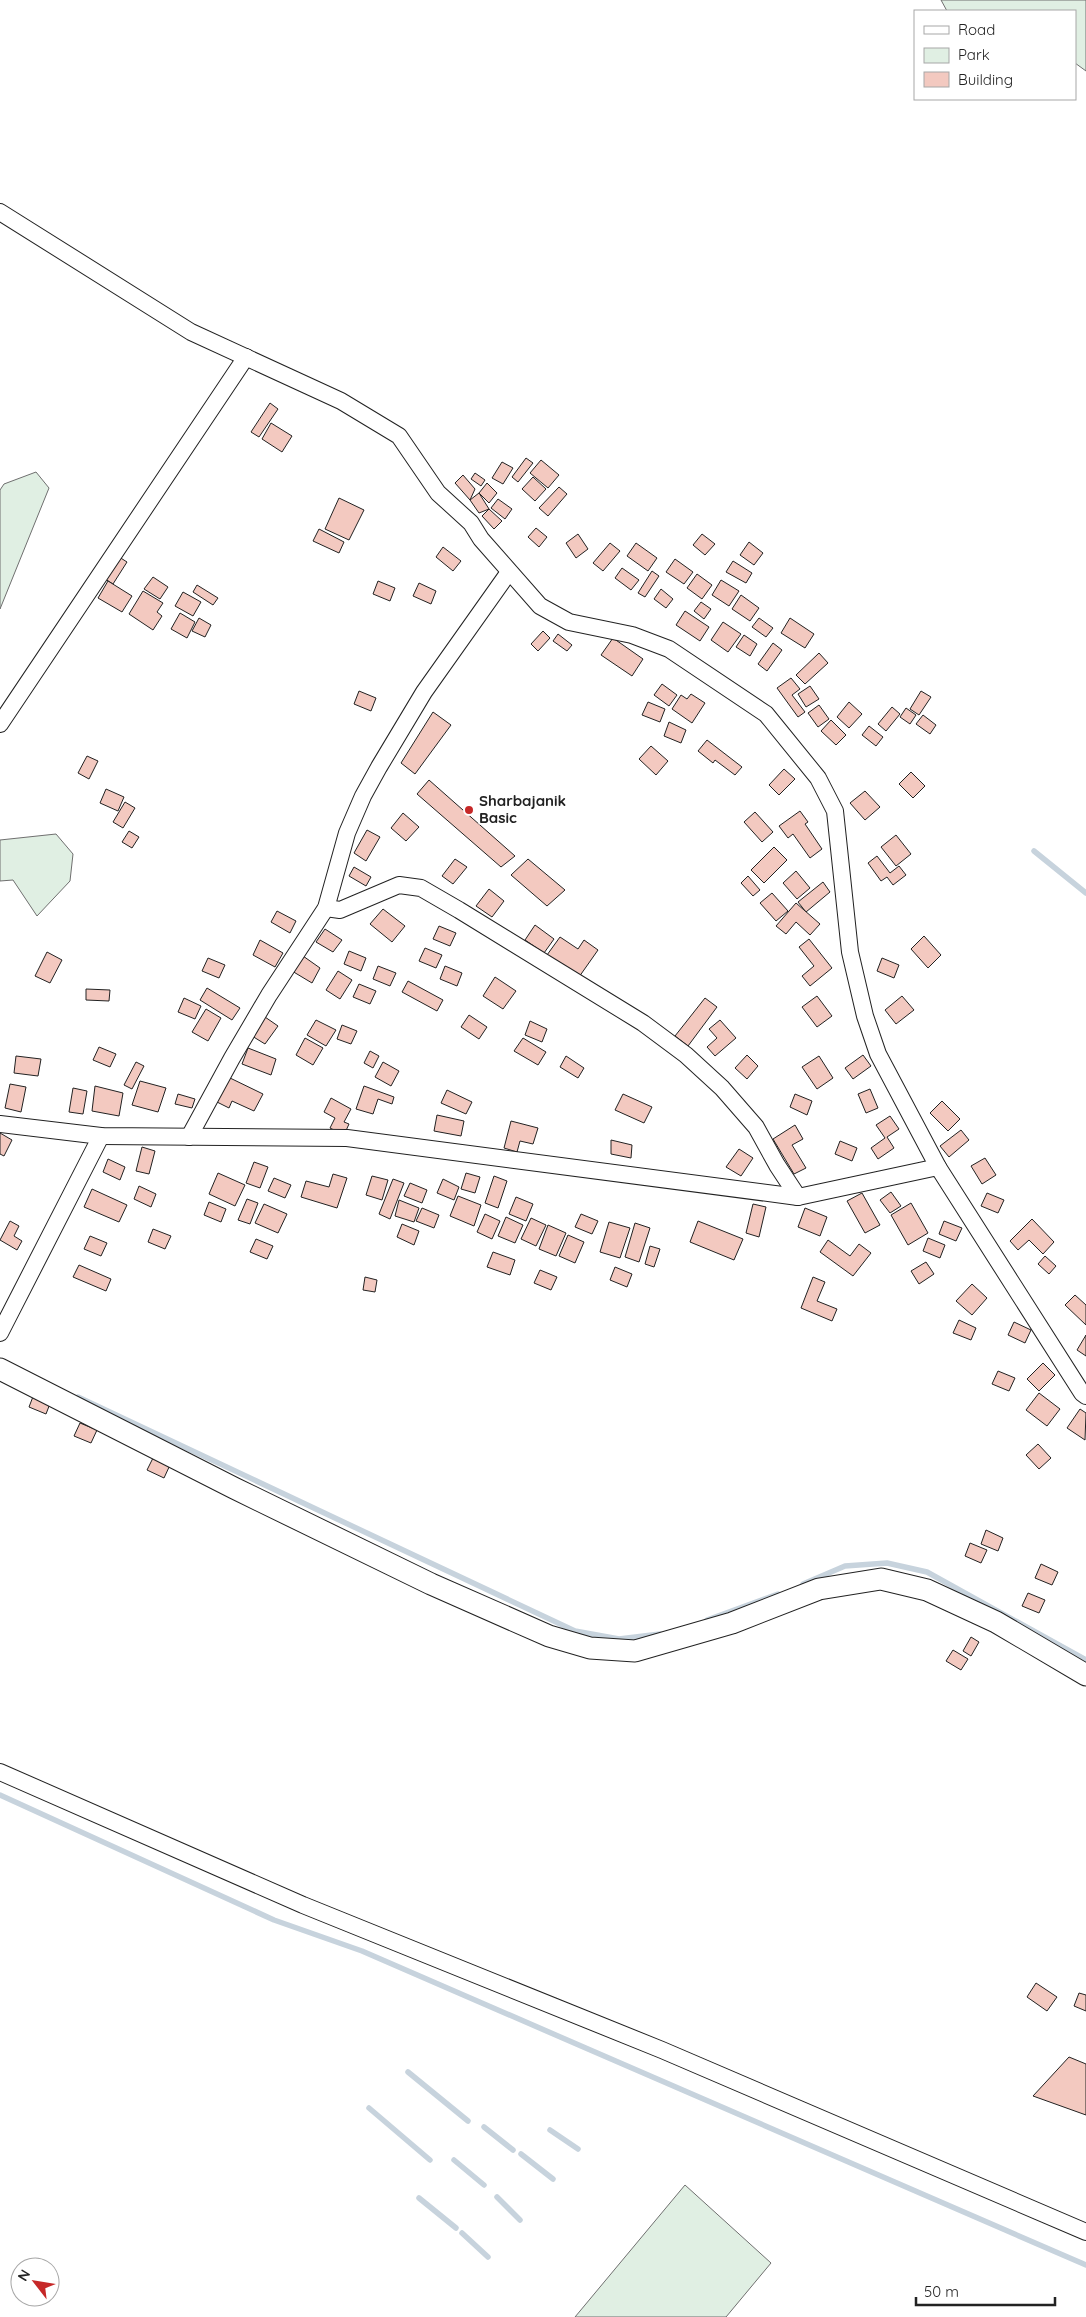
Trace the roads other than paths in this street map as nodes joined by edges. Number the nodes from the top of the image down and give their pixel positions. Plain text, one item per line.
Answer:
1 (0, 212) edge
2 (246, 358) junction
3 (509, 572) junction
4 (0, 724) edge
5 (326, 908) junction
6 (0, 1124) edge
7 (101, 1136) junction
8 (189, 1137) junction
9 (938, 1168) junction
10 (798, 1197) junction
11 (0, 1334) edge
12 (0, 1369) edge
13 (1086, 1396) edge
14 (1086, 1676) edge
15 (0, 1772) edge
16 (1086, 2232) edge

1 - 2 street
2 - 3 street
2 - 4 street
3 - 5 street
3 - 9 street
5 - 8 street
5 - 10 street
6 - 7 street
7 - 8 street
7 - 11 street
8 - 10 street
9 - 10 street
9 - 13 street
12 - 14 street
15 - 16 street

